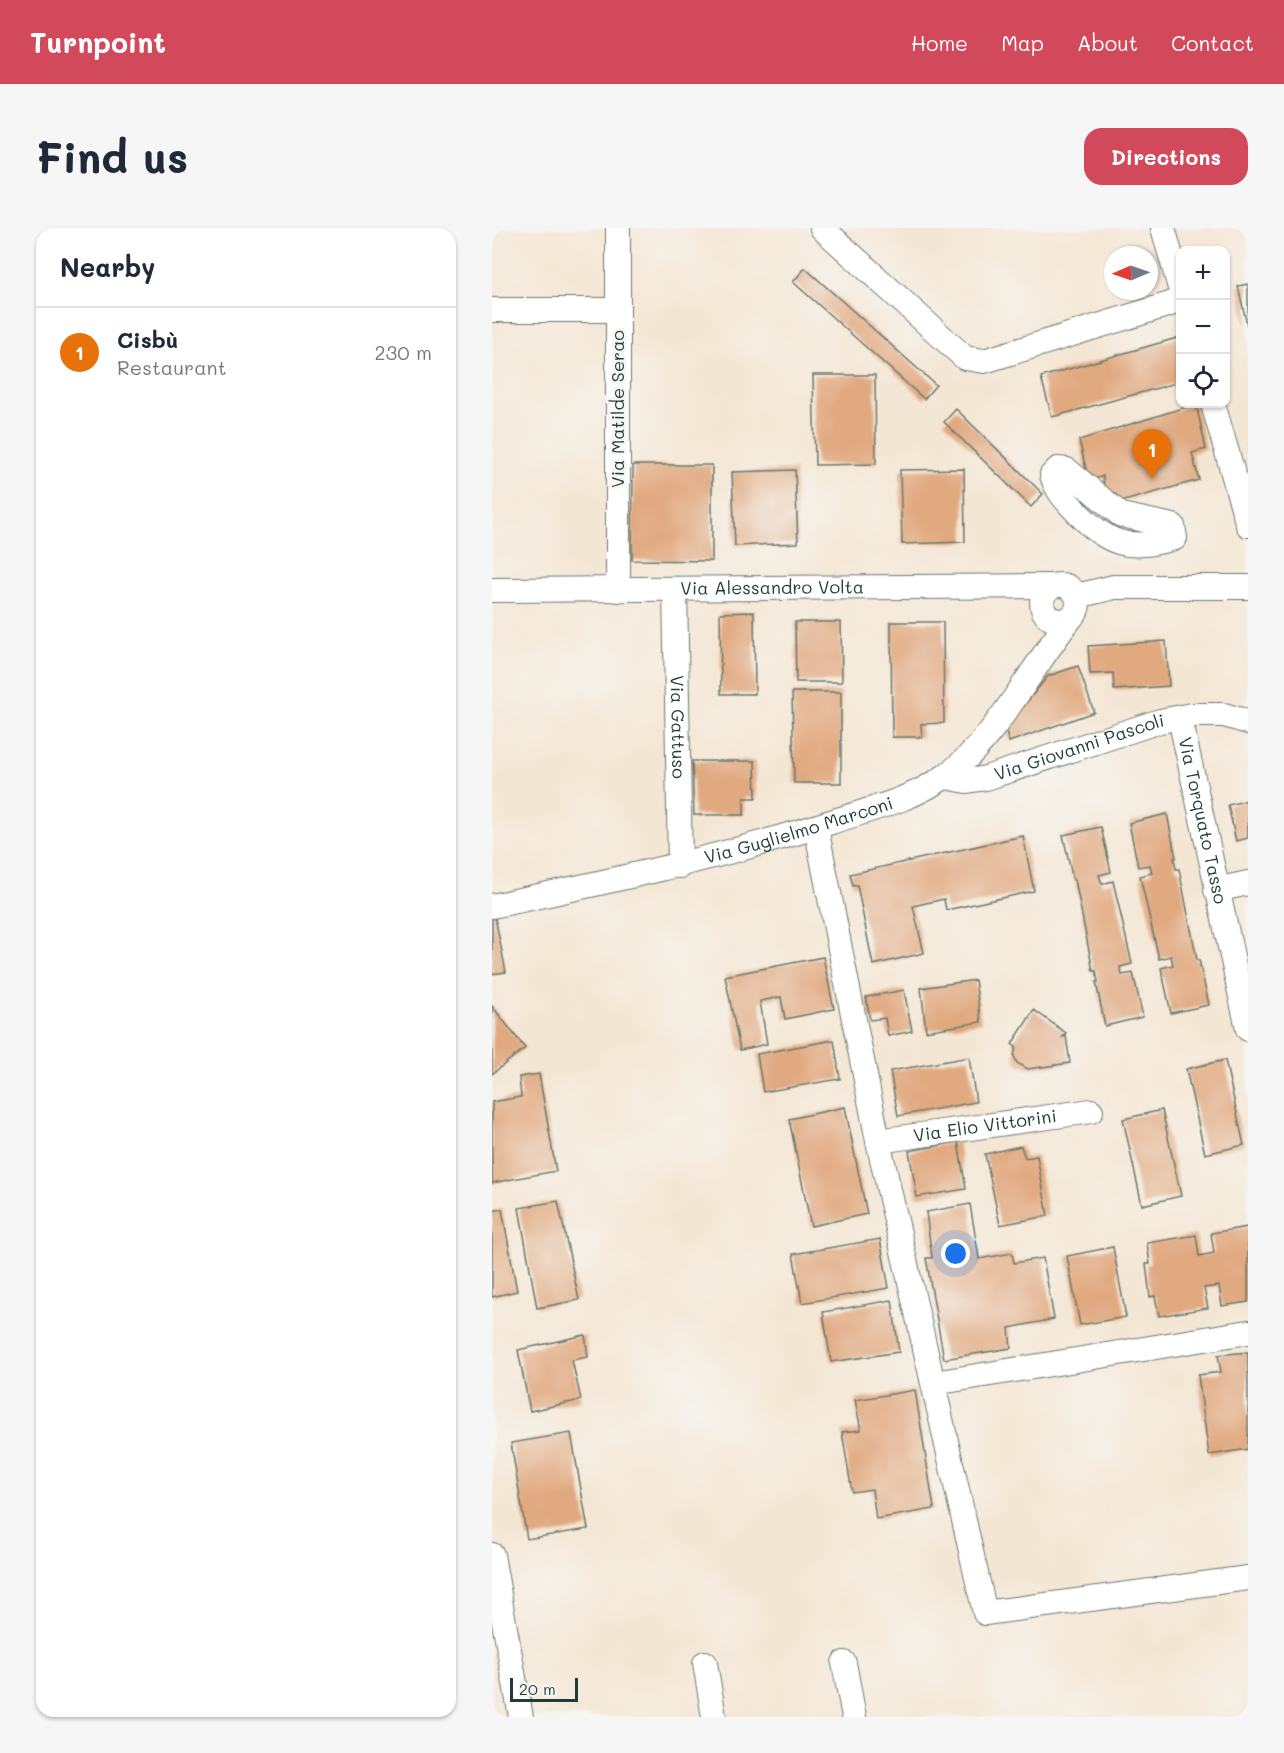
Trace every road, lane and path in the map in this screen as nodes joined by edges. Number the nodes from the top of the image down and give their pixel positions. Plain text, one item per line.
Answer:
1 (618, 228) edge
2 (822, 228) edge
3 (1163, 228) edge
4 (1176, 274) edge
5 (1176, 302) edge
6 (492, 310) edge
7 (618, 310) junction
8 (1214, 408) edge
9 (1239, 514) edge
10 (1175, 538) joint
11 (1248, 587) edge
12 (675, 589) junction
13 (492, 590) edge
14 (618, 590) junction
15 (1065, 611) junction
16 (1180, 718) junction
17 (1248, 722) edge
18 (945, 777) junction
19 (816, 827) junction
20 (680, 866) junction
21 (1248, 883) edge
22 (1216, 890) junction
23 (492, 906) edge
24 (1248, 1029) edge
25 (1091, 1111) dead end
26 (878, 1141) junction
27 (1248, 1332) edge
28 (934, 1383) junction
29 (492, 1555) edge
30 (1248, 1578) edge
31 (705, 1663) dead end
32 (844, 1663) dead end
33 (521, 1717) edge
34 (714, 1717) edge
35 (854, 1717) edge

1 - 7 street, Via Matilde Serao
2 - 5 street
3 - 4 street
6 - 7 street
7 - 14 street, Via Matilde Serao
8 - 9 street
10 - 10 street
11 - 15 street
12 - 14 street, Via Alessandro Volta
12 - 15 street, Via Alessandro Volta
12 - 20 street, Via Gattuso
13 - 14 street, Via Alessandro Volta
15 - 18 street, Via Guglielmo Marconi
16 - 17 street, Via Giovanni Pascoli
16 - 18 street, Via Giovanni Pascoli
16 - 22 street, Via Torquato Tasso
18 - 19 street, Via Guglielmo Marconi
19 - 20 street, Via Guglielmo Marconi
19 - 26 street
20 - 23 street, Via Guglielmo Marconi
21 - 22 street
22 - 24 street, Via Torquato Tasso
25 - 26 street, Via Elio Vittorini
26 - 28 street
27 - 28 street
28 - 30 street
29 - 33 street
31 - 34 street
32 - 35 street

